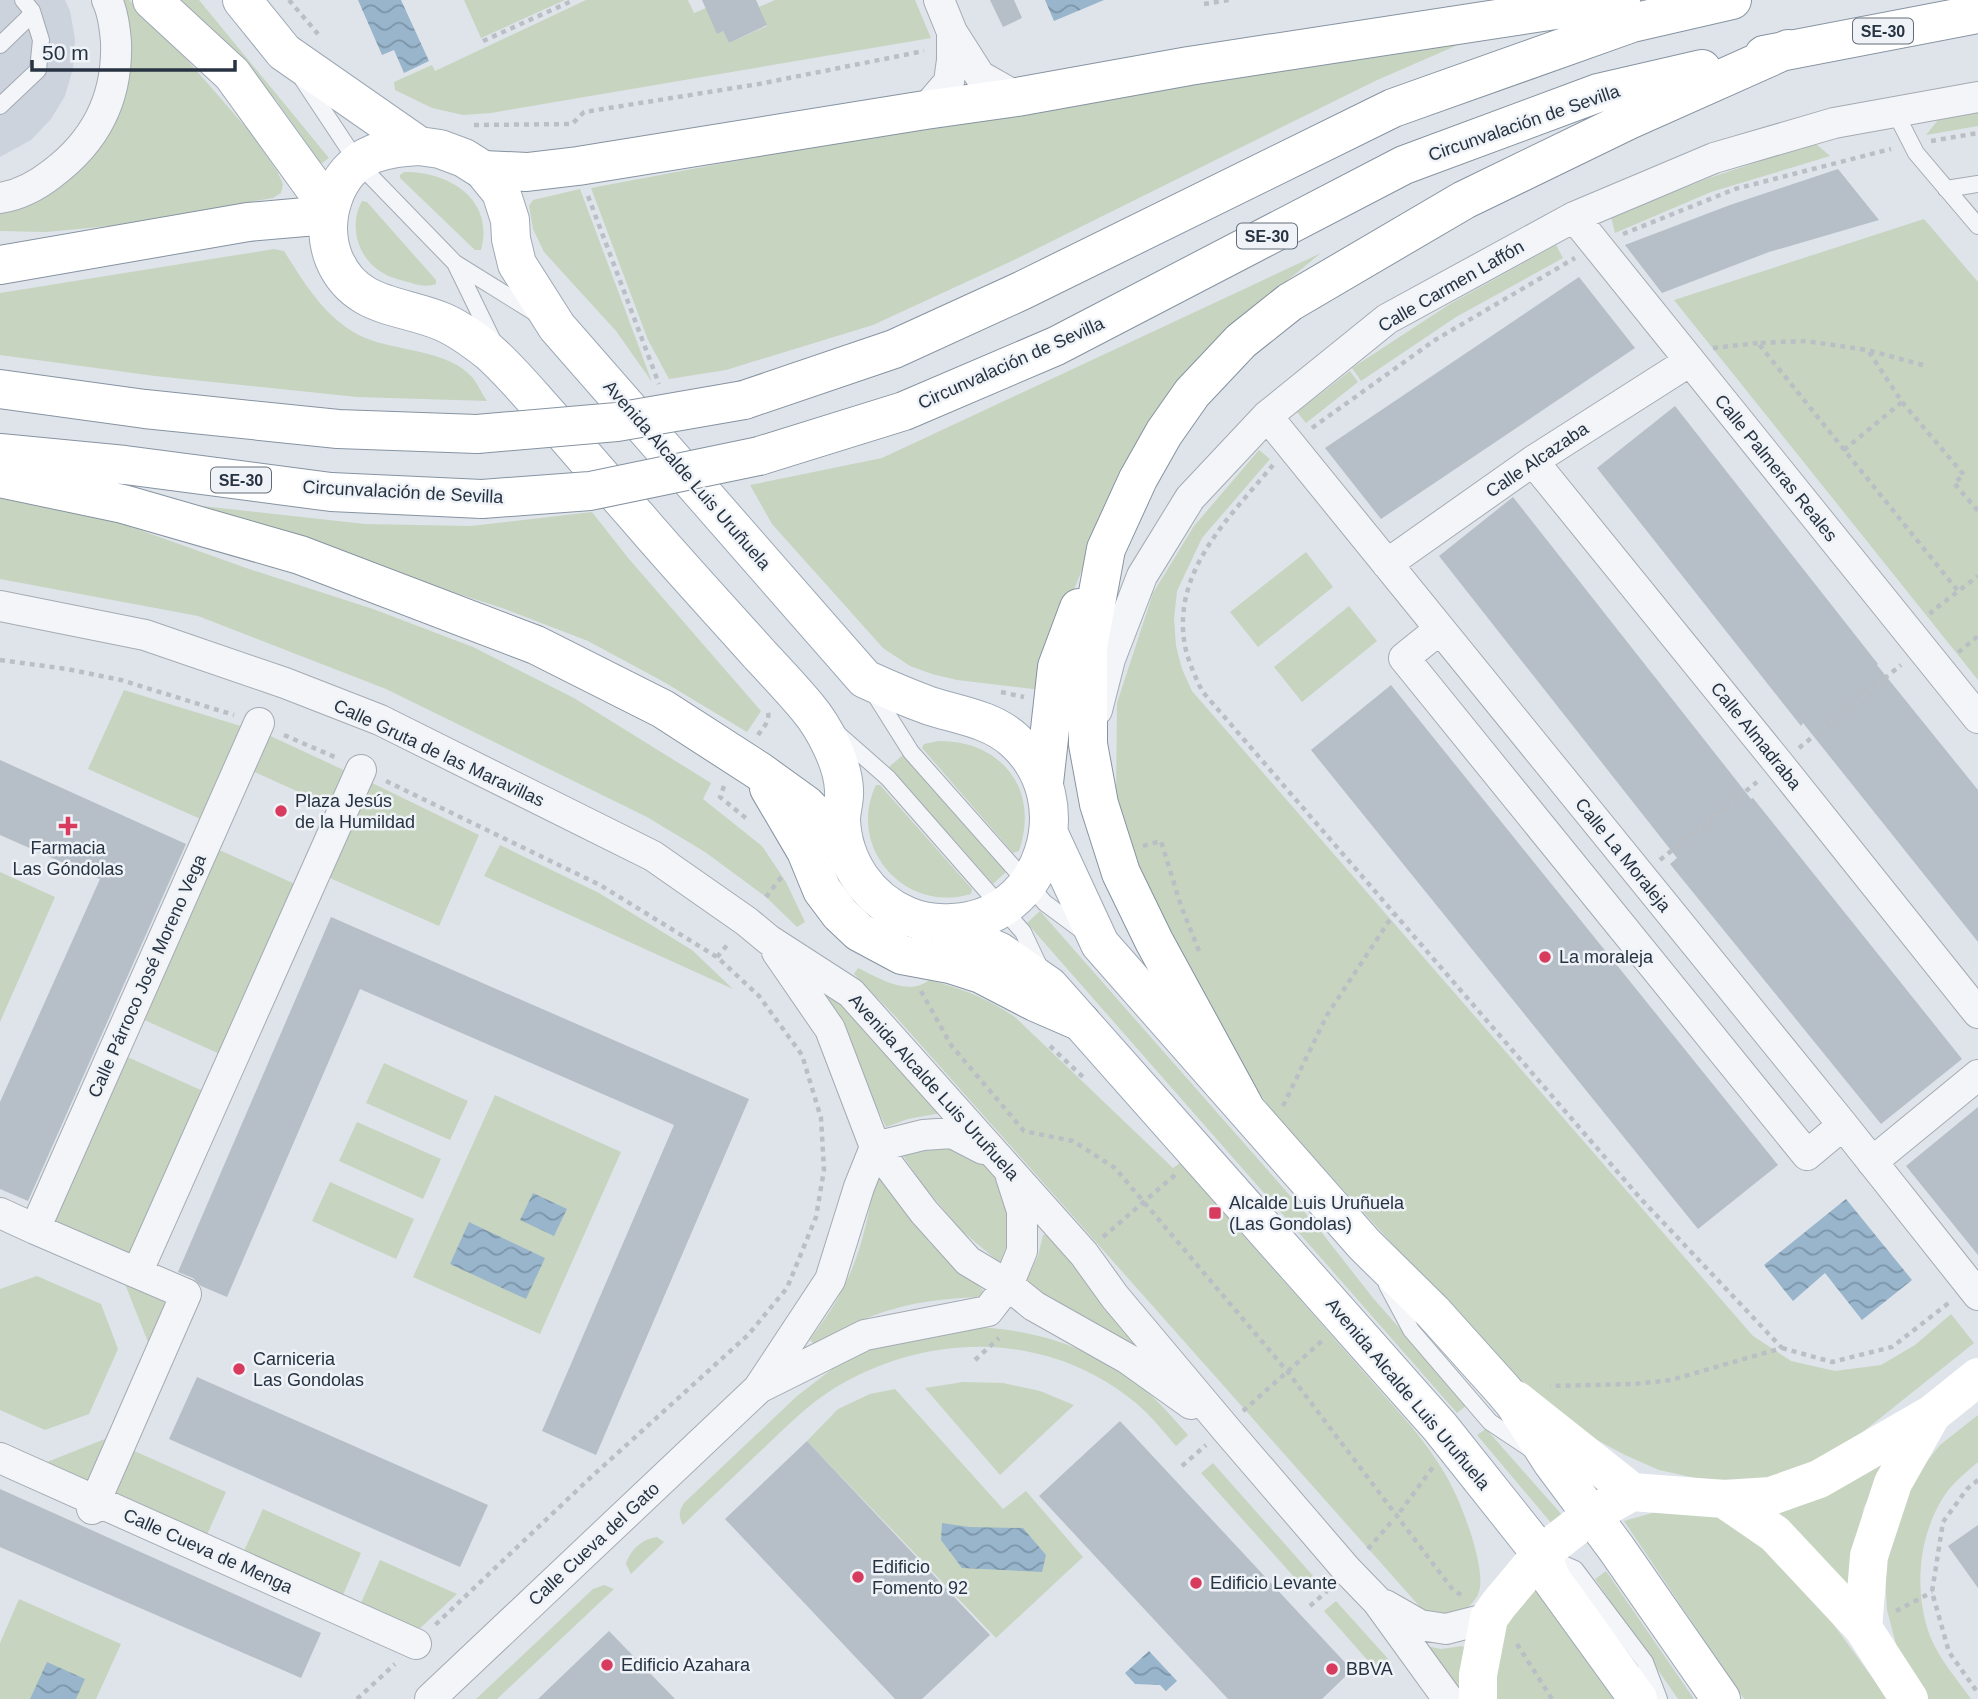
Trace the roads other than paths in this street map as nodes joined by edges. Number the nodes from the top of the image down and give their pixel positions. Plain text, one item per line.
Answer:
1 (107, 0) edge
2 (152, 0) edge
3 (242, 0) edge
4 (939, 0) edge
5 (1621, 0) edge
6 (1732, 0) edge
7 (28, 6) edge
8 (1978, 14) edge
9 (943, 41) junction
10 (0, 45) edge
11 (1788, 49) junction
12 (284, 52) junction
13 (1017, 97) junction
14 (1978, 97) edge
15 (0, 106) edge
16 (925, 110) junction
17 (1895, 112) junction
18 (419, 146) junction
19 (358, 163) junction
20 (483, 170) junction
21 (1978, 184) edge
22 (1946, 189) junction
23 (4, 197) edge
24 (329, 212) junction
25 (1574, 217) junction
26 (1978, 226) edge
27 (0, 249) edge
28 (82, 250) junction
29 (455, 263) junction
30 (0, 265) edge
31 (557, 327) junction
32 (1695, 355) junction
33 (505, 366) junction
34 (0, 389) edge
35 (1266, 416) junction
36 (0, 453) edge
37 (1533, 461) junction
38 (0, 478) edge
39 (1105, 549) junction
40 (1387, 564) junction
41 (0, 606) edge
42 (1440, 629) junction
43 (866, 679) junction
44 (810, 710) junction
45 (1978, 718) edge
46 (259, 723) road end
47 (1088, 744) junction
48 (361, 770) road end
49 (759, 771) junction
50 (1044, 783) junction
51 (1049, 834) junction
52 (844, 844) junction
53 (1015, 896) junction
54 (937, 923) junction
55 (769, 940) junction
56 (1100, 944) junction
57 (1049, 986) junction
58 (1978, 1013) edge
59 (1081, 1022) junction
60 (1978, 1075) edge
61 (1260, 1100) junction
62 (1843, 1125) junction
63 (874, 1147) junction
64 (1872, 1162) junction
65 (1003, 1163) junction
66 (0, 1213) edge
67 (35, 1229) junction
68 (1364, 1244) junction
69 (137, 1273) junction
70 (1008, 1285) junction
71 (1974, 1290) edge
72 (1978, 1377) edge
73 (758, 1389) junction
74 (1504, 1391) junction
75 (1932, 1414) junction
76 (1225, 1428) junction
77 (0, 1458) edge
78 (1552, 1462) junction
79 (1632, 1492) junction
80 (1724, 1499) junction
81 (94, 1505) junction
82 (1591, 1515) junction
83 (1541, 1554) junction
84 (1377, 1601) junction
85 (1492, 1620) junction
86 (1863, 1628) junction
87 (416, 1644) dead end
88 (430, 1699) edge
89 (1448, 1699) edge
90 (1478, 1699) edge
91 (1638, 1699) edge
92 (1659, 1699) edge
93 (1721, 1699) edge
94 (1909, 1699) edge

1 - 23 street
2 - 24 main road
3 - 12 main road
4 - 9 street
5 - 13 main road
6 - 34 main road, bridge
7 - 10 lane
7 - 15 lane
8 - 11 main road, Circunvalación de Sevilla / SE-30
9 - 13 street
9 - 16 street
11 - 36 main road, Circunvalación de Sevilla / SE-30, bridge
11 - 39 main road
12 - 18 main road
12 - 19 lane
13 - 16 main road
14 - 17 street, Calle Carmen Laffón
16 - 20 main road
17 - 22 lane
17 - 25 street, Calle Carmen Laffón
18 - 19 main road
18 - 20 main road
19 - 24 main road
19 - 29 lane
20 - 31 main road, Avenida Alcalde Luis Uruñuela
21 - 22 lane
22 - 26 lane
24 - 28 main road
24 - 33 main road, Avenida Alcalde Luis Uruñuela
25 - 32 street, Calle Palmeras Reales
25 - 35 street, Calle Carmen Laffón
27 - 28 street
28 - 30 main road
29 - 31 lane
29 - 33 lane
31 - 43 main road, Avenida Alcalde Luis Uruñuela
32 - 37 street, Calle Alcazaba
32 - 45 street, Calle Palmeras Reales
33 - 44 main road, Avenida Alcalde Luis Uruñuela
35 - 40 street, Calle La Moraleja
35 - 47 street, Calle Carmen Laffón
37 - 40 street, Calle Alcazaba
37 - 58 street, Calle Almadraba
38 - 49 main road
39 - 47 main road
39 - 50 main road
40 - 42 street, Calle La Moraleja
41 - 55 street, Calle Gruta de las Maravillas
42 - 62 street, Calle La Moraleja
42 - 62 street
43 - 50 main road, Avenida Alcalde Luis Uruñuela
43 - 53 lane, Avenida Alcalde Luis Uruñuela
44 - 52 main road, Avenida Alcalde Luis Uruñuela
44 - 53 lane, Avenida Alcalde Luis Uruñuela
46 - 67 street, Calle Párroco José Moreno Vega
47 - 61 main road
48 - 69 street
49 - 52 main road
49 - 59 main road
50 - 51 main road
51 - 53 main road
51 - 56 main road, Avenida Alcalde Luis Uruñuela
52 - 54 main road
53 - 54 main road
53 - 56 lane, Avenida Alcalde Luis Uruñuela
53 - 57 lane, Avenida Alcalde Luis Uruñuela
54 - 57 main road, Avenida Alcalde Luis Uruñuela
55 - 63 street, Avenida Alcalde Luis Uruñuela
55 - 65 street, Avenida Alcalde Luis Uruñuela
56 - 61 main road, Avenida Alcalde Luis Uruñuela
57 - 59 main road, Avenida Alcalde Luis Uruñuela
59 - 83 main road, Avenida Alcalde Luis Uruñuela
60 - 64 street
61 - 68 main road, Avenida Alcalde Luis Uruñuela
62 - 64 street, Calle La Moraleja
63 - 65 street
63 - 70 street, Avenida Alcalde Luis Uruñuela
63 - 73 street
64 - 71 street, Calle La Moraleja
65 - 70 street
65 - 76 street, Avenida Alcalde Luis Uruñuela
66 - 67 street
67 - 69 street
68 - 74 main road, Avenida Alcalde Luis Uruñuela
68 - 78 lane
69 - 81 street
70 - 73 street
70 - 76 street, Avenida Alcalde Luis Uruñuela
72 - 75 main road
73 - 88 street, Calle Cueva del Gato
74 - 78 main road, Avenida Alcalde Luis Uruñuela
74 - 79 main road, Avenida Alcalde Luis Uruñuela
75 - 80 main road
75 - 86 main road
76 - 84 street, Avenida Alcalde Luis Uruñuela
77 - 81 street, Calle Cueva de Menga
78 - 82 main road, Avenida Alcalde Luis Uruñuela
79 - 80 main road
79 - 82 main road
80 - 86 main road
81 - 87 street, Calle Cueva de Menga
82 - 83 main road
82 - 93 main road, Avenida Alcalde Luis Uruñuela
83 - 85 main road
83 - 91 main road, Avenida Alcalde Luis Uruñuela
83 - 92 lane
84 - 85 street, Avenida Alcalde Luis Uruñuela
84 - 89 street, Avenida Alcalde Luis Uruñuela
85 - 90 main road
86 - 94 main road

